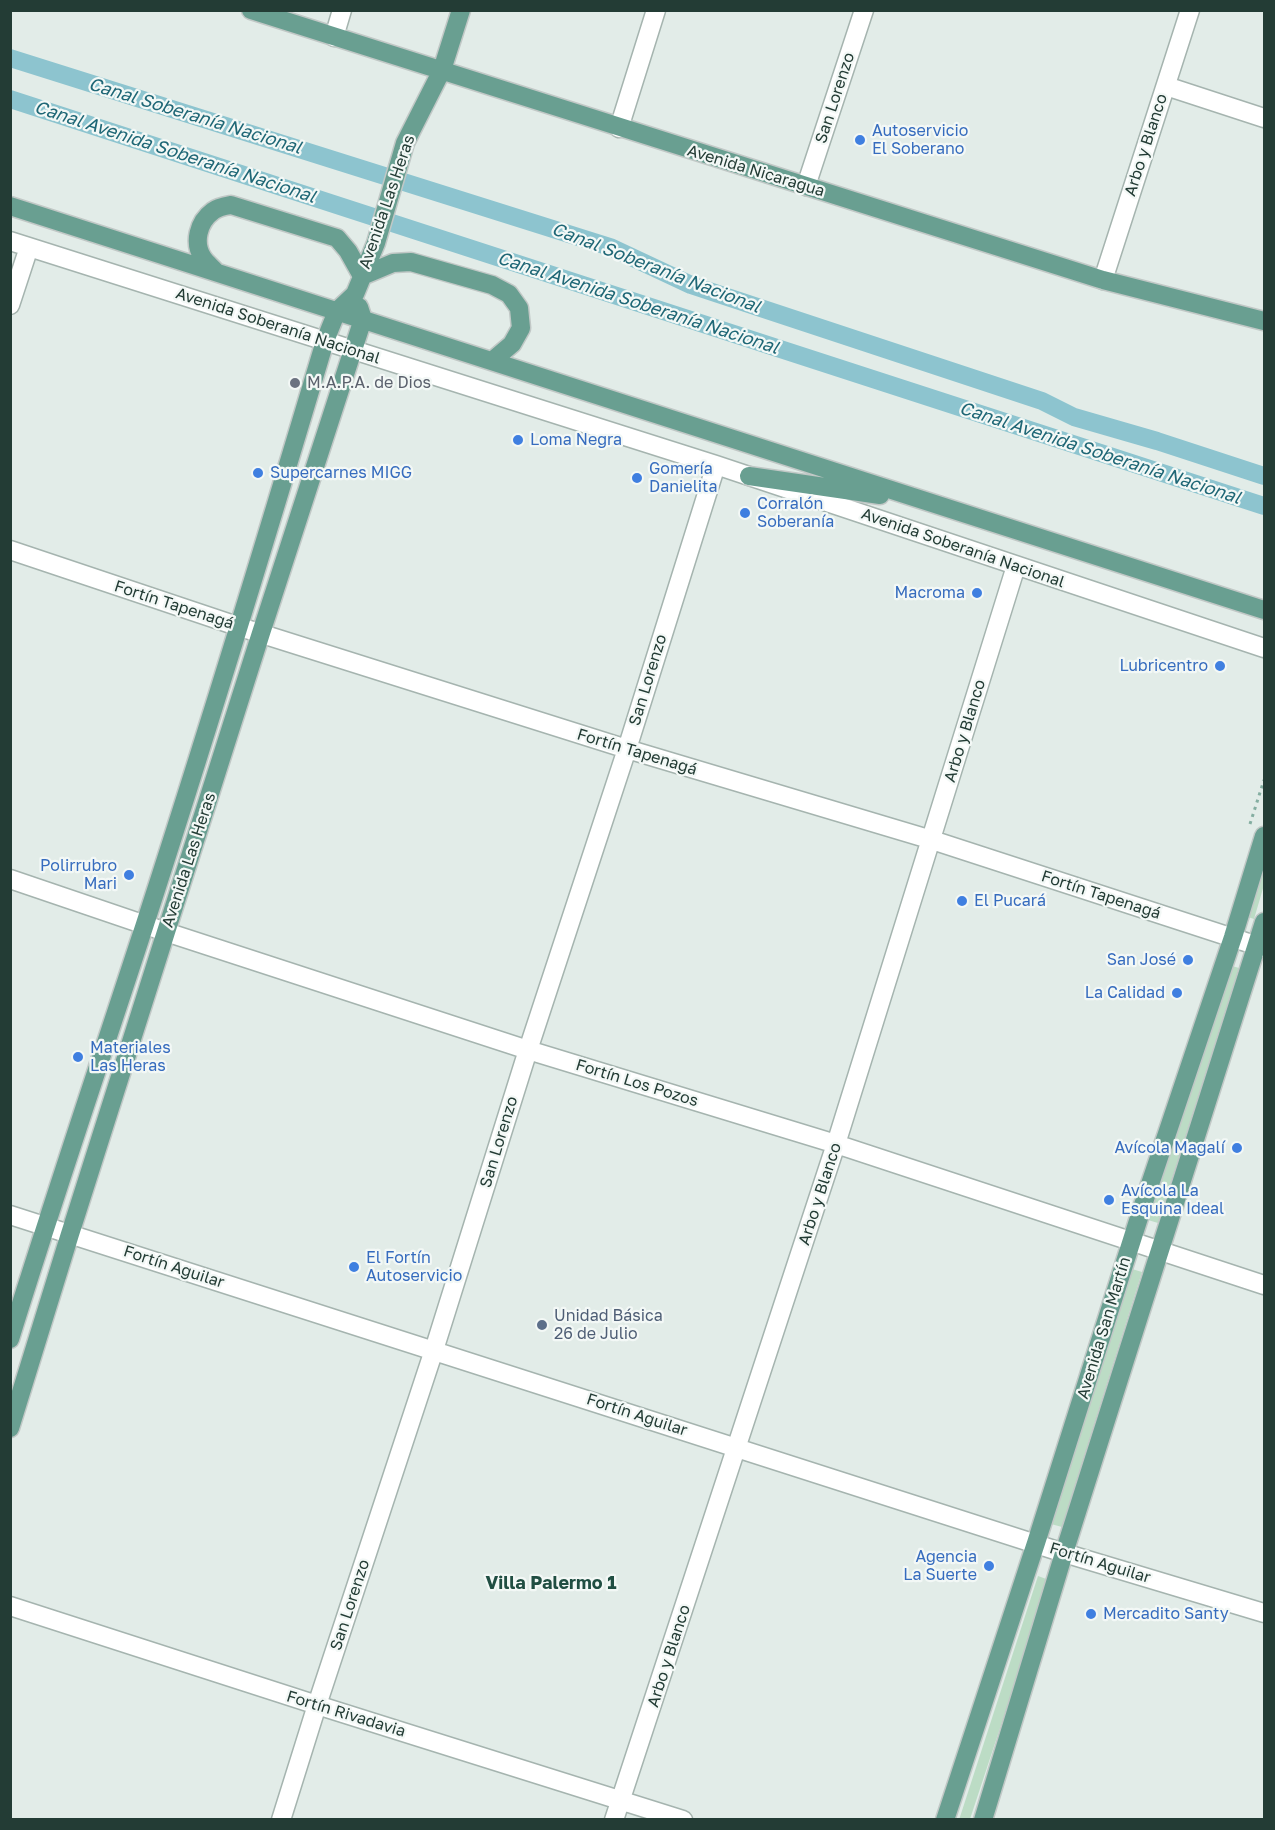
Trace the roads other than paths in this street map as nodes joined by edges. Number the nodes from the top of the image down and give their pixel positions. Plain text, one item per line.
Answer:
1 (251, 10) edge
2 (342, 10) edge
3 (461, 10) edge
4 (656, 10) edge
5 (864, 10) edge
6 (1190, 10) edge
7 (334, 37) junction
8 (442, 70) junction
9 (1166, 86) junction
10 (1264, 118) edge
11 (619, 128) junction
12 (807, 186) junction
13 (10, 206) edge
14 (10, 241) edge
15 (29, 247) junction
16 (216, 272) junction
17 (362, 276) junction
18 (1103, 280) junction
19 (355, 294) junction
20 (10, 305) edge
21 (337, 311) junction
22 (363, 319) junction
23 (1264, 321) edge
24 (326, 341) junction
25 (352, 350) junction
26 (492, 361) junction
27 (716, 465) junction
28 (749, 476) junction
29 (929, 502) junction
30 (10, 550) edge
31 (1016, 566) junction
32 (1264, 610) edge
33 (240, 627) junction
34 (261, 633) junction
35 (1264, 648) edge
36 (627, 749) junction
37 (1264, 836) edge
38 (932, 840) junction
39 (10, 879) edge
40 (1264, 922) edge
41 (145, 924) junction
42 (166, 932) junction
43 (1233, 937) junction
44 (1261, 947) edge
45 (528, 1050) junction
46 (836, 1144) junction
47 (10, 1215) edge
48 (46, 1225) junction
49 (70, 1234) junction
50 (1132, 1240) junction
51 (1160, 1251) junction
52 (1264, 1285) edge
53 (10, 1339) edge
54 (434, 1350) junction
55 (10, 1428) edge
56 (738, 1447) junction
57 (1036, 1543) junction
58 (1064, 1553) junction
59 (10, 1606) edge
60 (1264, 1613) edge
61 (317, 1705) junction
62 (621, 1800) junction
63 (281, 1820) edge
64 (614, 1820) edge
65 (683, 1820) edge
66 (945, 1820) edge
67 (983, 1820) edge

1 - 7 main road, Avenida Nicaragua
2 - 7 street
3 - 8 main road, Avenida Las Heras
4 - 11 street
5 - 12 street, San Lorenzo
6 - 9 street, Arbo y Blanco
7 - 8 main road, Avenida Nicaragua
8 - 11 main road, Avenida Nicaragua
8 - 17 main road, Avenida Las Heras
9 - 10 street
9 - 18 street, Arbo y Blanco
11 - 12 main road, Avenida Nicaragua
12 - 18 main road, Avenida Nicaragua
13 - 16 main road, Avenida Soberanía Nacional
14 - 15 street, Avenida Soberanía Nacional
15 - 20 street
15 - 24 street, Avenida Soberanía Nacional
16 - 17 main road
16 - 21 main road, Avenida Soberanía Nacional
17 - 19 main road, Avenida Las Heras
17 - 26 main road
18 - 23 main road, Avenida Nicaragua
19 - 21 main road, Avenida Las Heras
19 - 22 main road
21 - 22 main road, Avenida Soberanía Nacional
21 - 24 main road, Avenida Las Heras
22 - 25 main road, Avenida Las Heras
22 - 26 main road, Avenida Soberanía Nacional
24 - 25 street, Avenida Soberanía Nacional
24 - 33 main road, Avenida Las Heras
25 - 27 street, Avenida Soberanía Nacional
25 - 34 main road, Avenida Las Heras
26 - 29 main road, Avenida Soberanía Nacional
27 - 28 street, Avenida Soberanía Nacional
27 - 36 street, San Lorenzo
28 - 29 main road
28 - 31 street, Avenida Soberanía Nacional
29 - 32 main road, Avenida Soberanía Nacional
30 - 33 street, Fortín Tapenagá
31 - 35 street, Avenida Soberanía Nacional
31 - 38 street, Arbo y Blanco
33 - 34 street, Fortín Tapenagá
33 - 41 main road, Avenida Las Heras
34 - 36 street, Fortín Tapenagá
34 - 42 main road, Avenida Las Heras
36 - 38 street, Fortín Tapenagá
36 - 45 street, San Lorenzo
37 - 43 main road, Avenida San Martín
38 - 43 street, Fortín Tapenagá
38 - 46 street, Arbo y Blanco
39 - 41 street, Fortín Los Pozos
40 - 44 main road, Avenida San Martín
41 - 42 street, Fortín Los Pozos
41 - 48 main road, Avenida Las Heras
42 - 45 street, Fortín Los Pozos
42 - 49 main road, Avenida Las Heras
43 - 44 street, Fortín Tapenagá
43 - 50 main road, Avenida San Martín
44 - 51 main road, Avenida San Martín
45 - 46 street, Fortín Los Pozos
45 - 54 street, San Lorenzo
46 - 50 street, Fortín Los Pozos
46 - 56 street, Arbo y Blanco
47 - 48 street, Fortín Aguilar
48 - 49 street, Fortín Aguilar
48 - 53 main road, Avenida Las Heras
49 - 54 street, Fortín Aguilar
49 - 55 main road, Avenida Las Heras
50 - 51 street, Fortín Los Pozos
50 - 57 main road, Avenida San Martín
51 - 52 street, Fortín Los Pozos
51 - 58 main road, Avenida San Martín
54 - 56 street, Fortín Aguilar
54 - 61 street, San Lorenzo
56 - 57 street, Fortín Aguilar
56 - 62 street, Arbo y Blanco
57 - 58 street, Fortín Aguilar
57 - 66 main road, Avenida San Martín
58 - 60 street, Fortín Aguilar
58 - 67 main road, Avenida San Martín
59 - 61 street, Fortín Rivadavia
61 - 62 street, Fortín Rivadavia
61 - 63 street, San Lorenzo
62 - 64 street, Arbo y Blanco
62 - 65 street, Fortín Rivadavia

